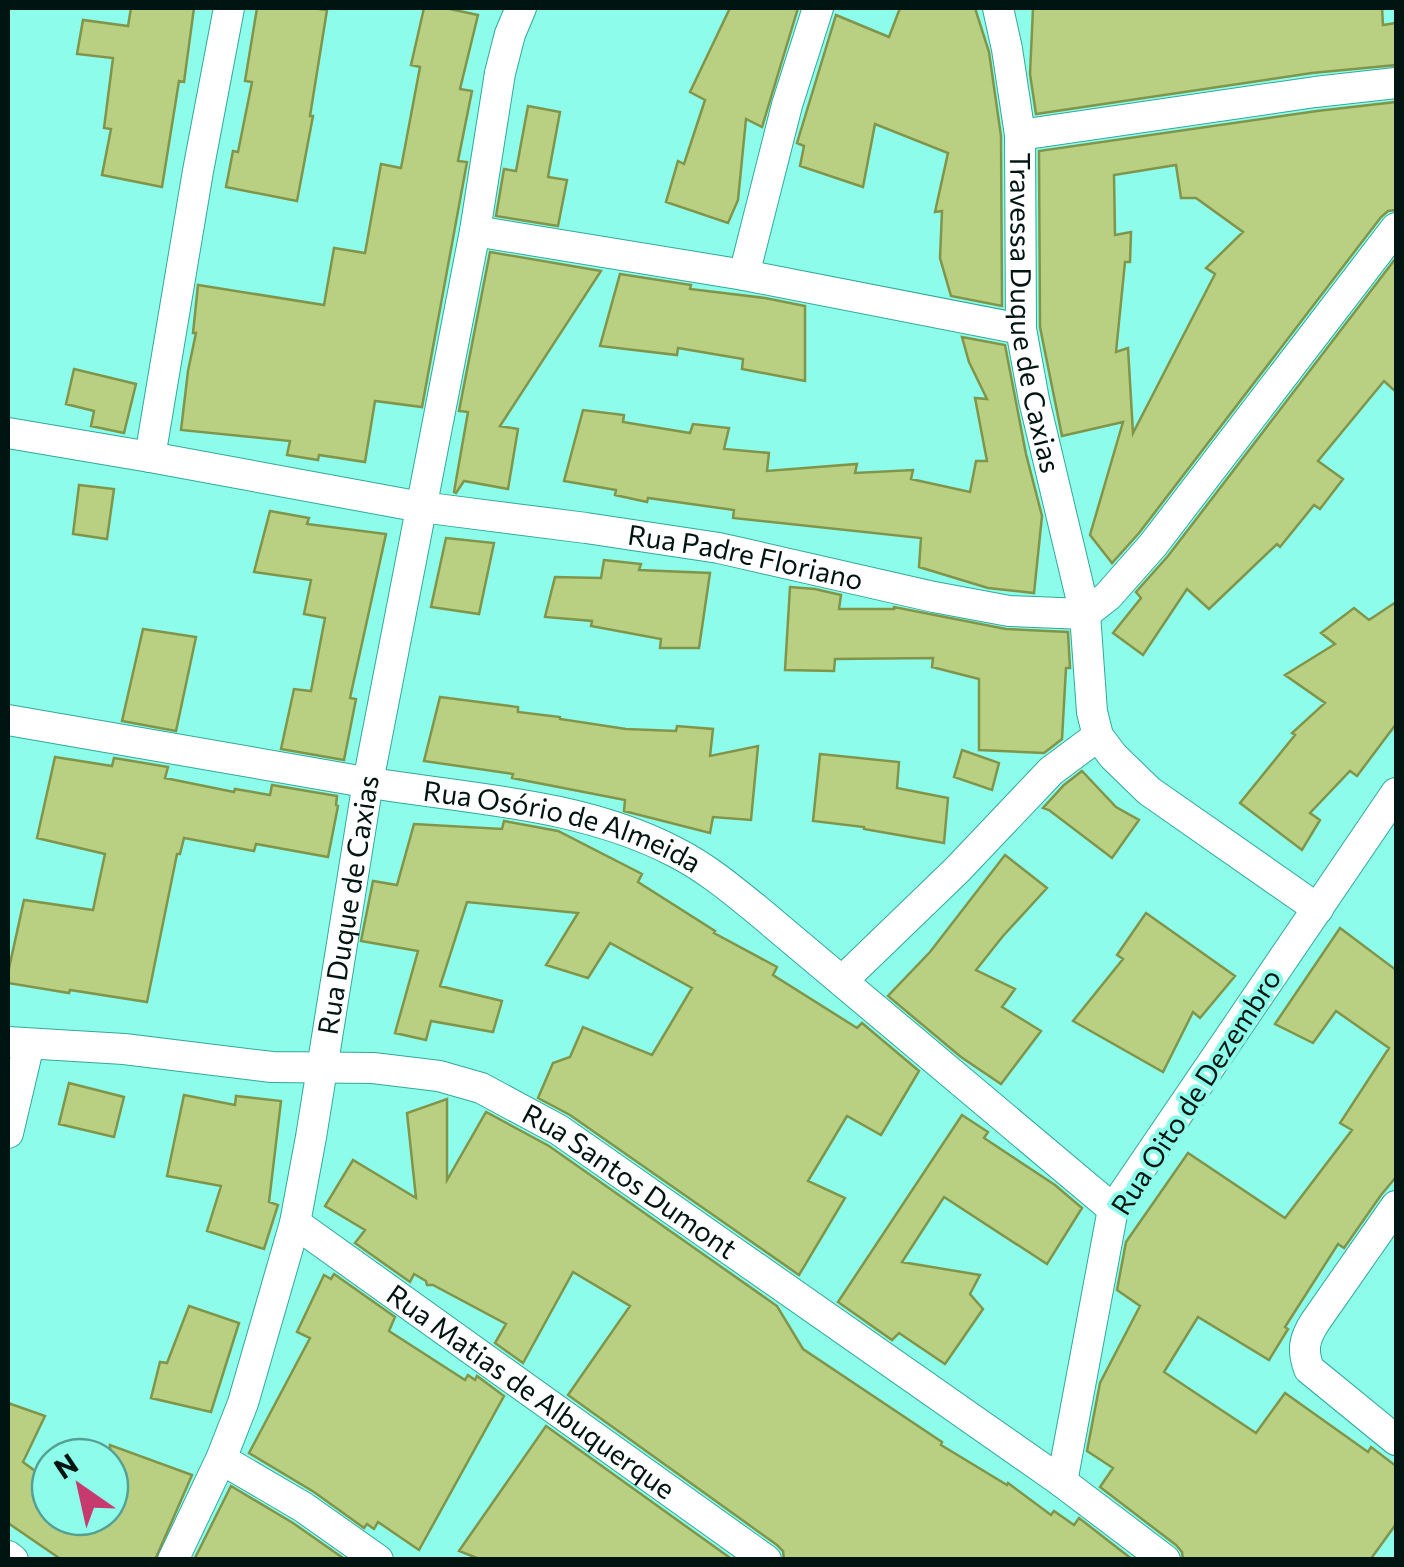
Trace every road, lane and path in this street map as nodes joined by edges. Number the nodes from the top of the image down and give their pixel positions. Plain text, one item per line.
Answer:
1 (229, 8) edge
2 (521, 8) edge
3 (818, 8) edge
4 (998, 8) edge
5 (1396, 83) edge
6 (1020, 135) junction
7 (1396, 228) edge
8 (475, 232) junction
9 (744, 275) junction
10 (1021, 328) junction
11 (8, 433) edge
12 (150, 457) junction
13 (421, 507) junction
14 (1085, 614) junction
15 (8, 720) edge
16 (1098, 736) junction
17 (368, 782) junction
18 (1396, 793) edge
19 (1318, 909) junction
20 (842, 981) junction
21 (18, 1043) edge
22 (322, 1068) junction
23 (8, 1133) edge
24 (1396, 1206) edge
25 (1113, 1209) junction
26 (296, 1223) junction
27 (1396, 1440) edge
28 (221, 1459) junction
29 (1062, 1482) junction
30 (173, 1560) edge
31 (378, 1560) edge
32 (766, 1560) edge
33 (1164, 1560) edge

1 - 12 street
2 - 8 street, Rua Duque de Caxias
3 - 9 street
4 - 6 street, Travessa Duque de Caxias
5 - 6 street
6 - 10 street, Travessa Duque de Caxias
7 - 14 street
8 - 9 street
8 - 13 street, Rua Duque de Caxias
9 - 10 street
10 - 14 street, Travessa Duque de Caxias
11 - 12 street, Rua Padre Floriano
12 - 13 street, Rua Padre Floriano
13 - 14 street, Rua Padre Floriano
13 - 17 street, Rua Duque de Caxias
14 - 16 street
15 - 17 street, Rua Osório de Almeida
16 - 19 street
16 - 20 street
17 - 20 street, Rua Osório de Almeida
17 - 22 street, Rua Duque de Caxias
18 - 19 street, Rua Oito de Dezembro
19 - 25 street, Rua Oito de Dezembro
20 - 25 street, Rua Osório de Almeida
21 - 22 street, Rua Santos Dumont
21 - 23 street
22 - 26 street, Rua Duque de Caxias
22 - 29 street, Rua Santos Dumont
24 - 27 street
25 - 29 street, Rua Oito de Dezembro
26 - 28 street, Rua Duque de Caxias
26 - 32 street, Rua Matias de Albuquerque
28 - 30 street, Rua Duque de Caxias
28 - 31 street
29 - 33 street, Rua Santos Dumont

